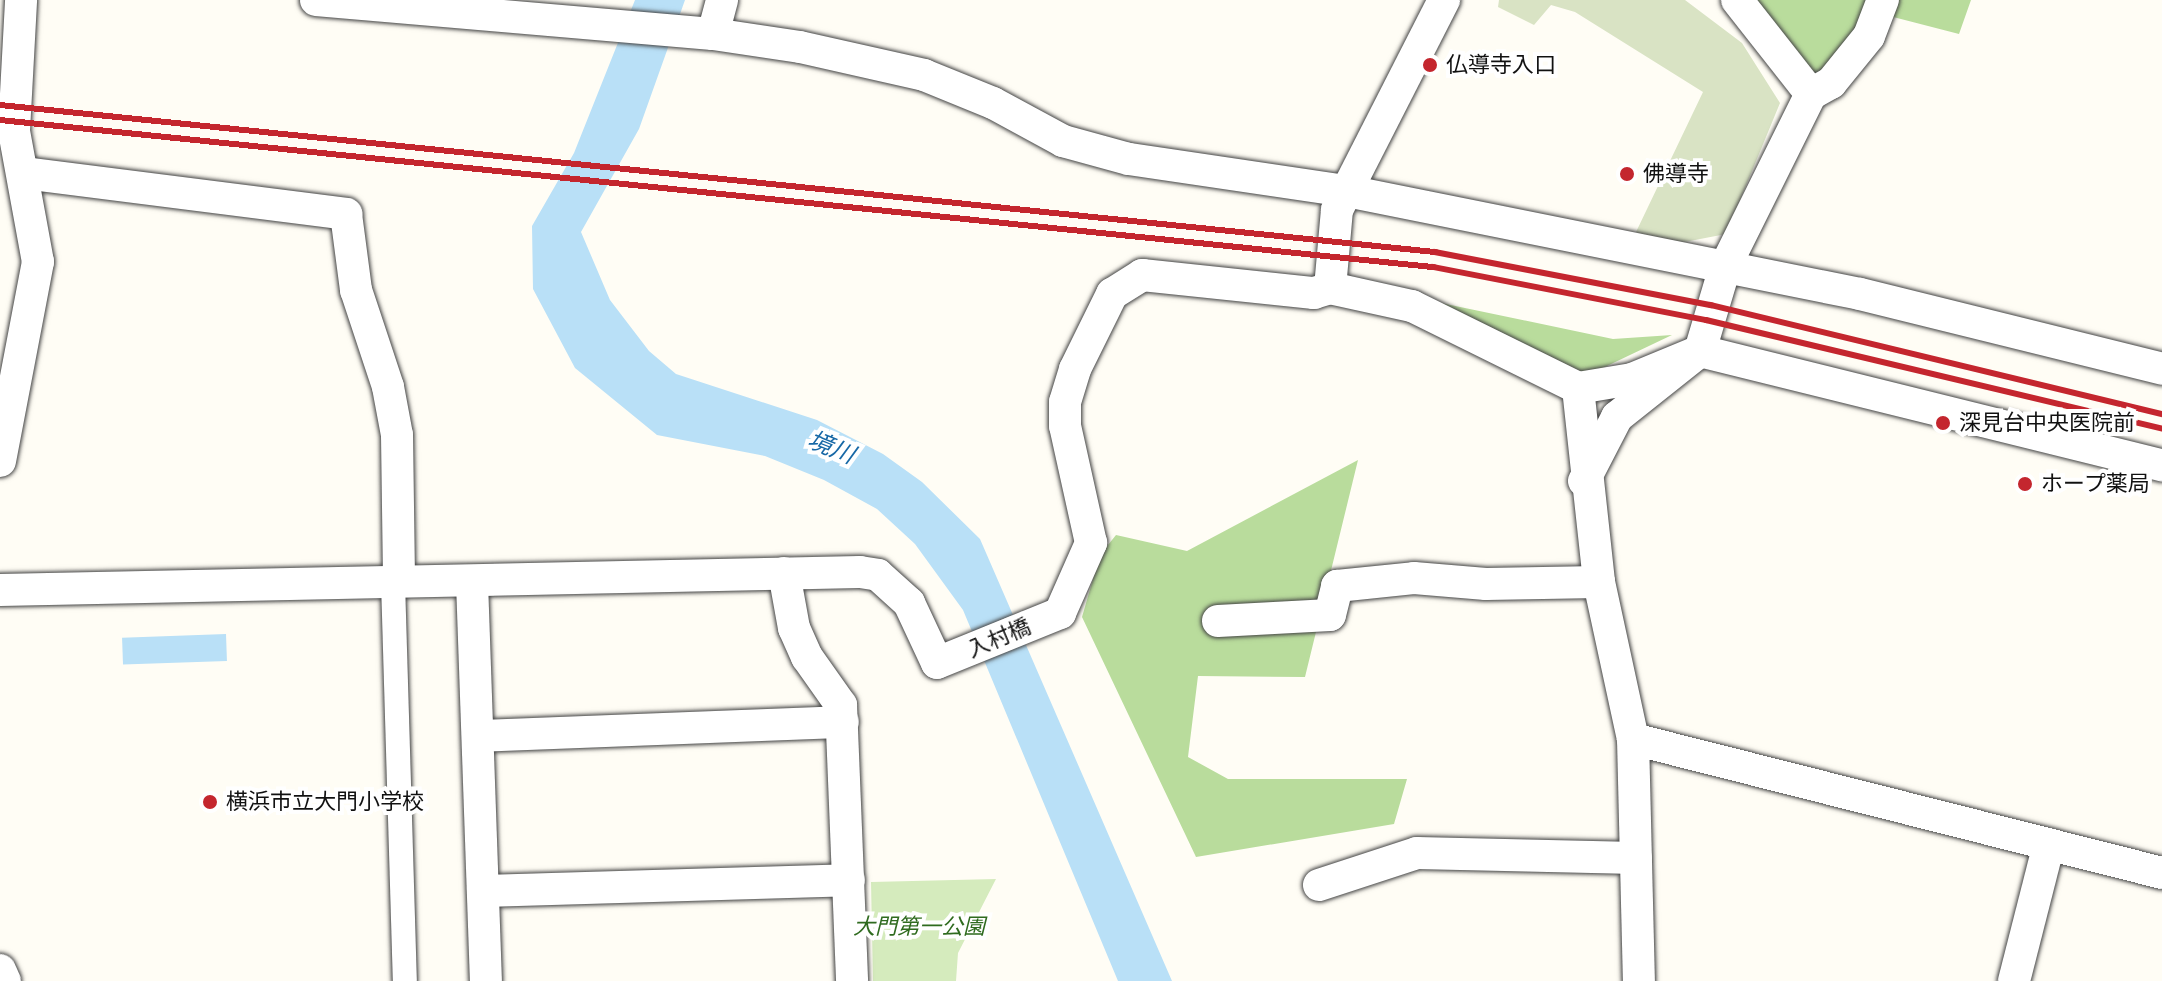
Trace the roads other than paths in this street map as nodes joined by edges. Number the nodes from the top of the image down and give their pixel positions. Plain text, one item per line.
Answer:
1 (21, 0) edge
2 (316, 0) edge
3 (722, 0) edge
4 (1444, 0) edge
5 (1737, 0) edge
6 (1883, 0) edge
7 (400, 4) edge
8 (598, 17) edge
9 (713, 34) junction
10 (1811, 94) junction
11 (23, 173) junction
12 (1347, 191) junction
13 (1725, 267) junction
14 (1330, 288) junction
15 (1700, 351) junction
16 (2162, 369) edge
17 (1578, 388) junction
18 (1, 453) edge
19 (2162, 465) edge
20 (1584, 481) junction
21 (784, 573) junction
22 (396, 582) junction
23 (472, 582) junction
24 (1599, 582) junction
25 (0, 590) edge
26 (1218, 621) dead end
27 (843, 722) junction
28 (478, 736) junction
29 (1633, 739) junction
30 (2049, 844) junction
31 (1636, 858) junction
32 (2162, 873) edge
33 (849, 880) junction
34 (1319, 885) dead end
35 (483, 891) junction
36 (0, 970) edge
37 (5, 981) edge
38 (405, 981) edge
39 (486, 981) edge
40 (852, 981) edge
41 (1639, 981) edge
42 (2014, 981) edge

1 - 11 street
2 - 7 street
3 - 9 street
4 - 12 street
5 - 10 street
6 - 10 street
7 - 8 street
8 - 9 street
9 - 12 street
10 - 13 street
11 - 18 street
11 - 22 street
12 - 13 street
12 - 14 street
13 - 15 street
13 - 16 street
14 - 17 street
14 - 21 street, 入村橋
15 - 17 street
15 - 19 street
15 - 20 street
17 - 20 street
20 - 24 street
21 - 23 street
21 - 27 street
22 - 23 street
22 - 25 street
22 - 38 street
23 - 28 street
24 - 26 street
24 - 29 street
27 - 28 street
27 - 33 street
28 - 35 street
29 - 30 street
29 - 31 street
30 - 32 street
30 - 42 street
31 - 34 street
31 - 41 street
33 - 35 street
33 - 40 street
35 - 39 street
36 - 37 street

